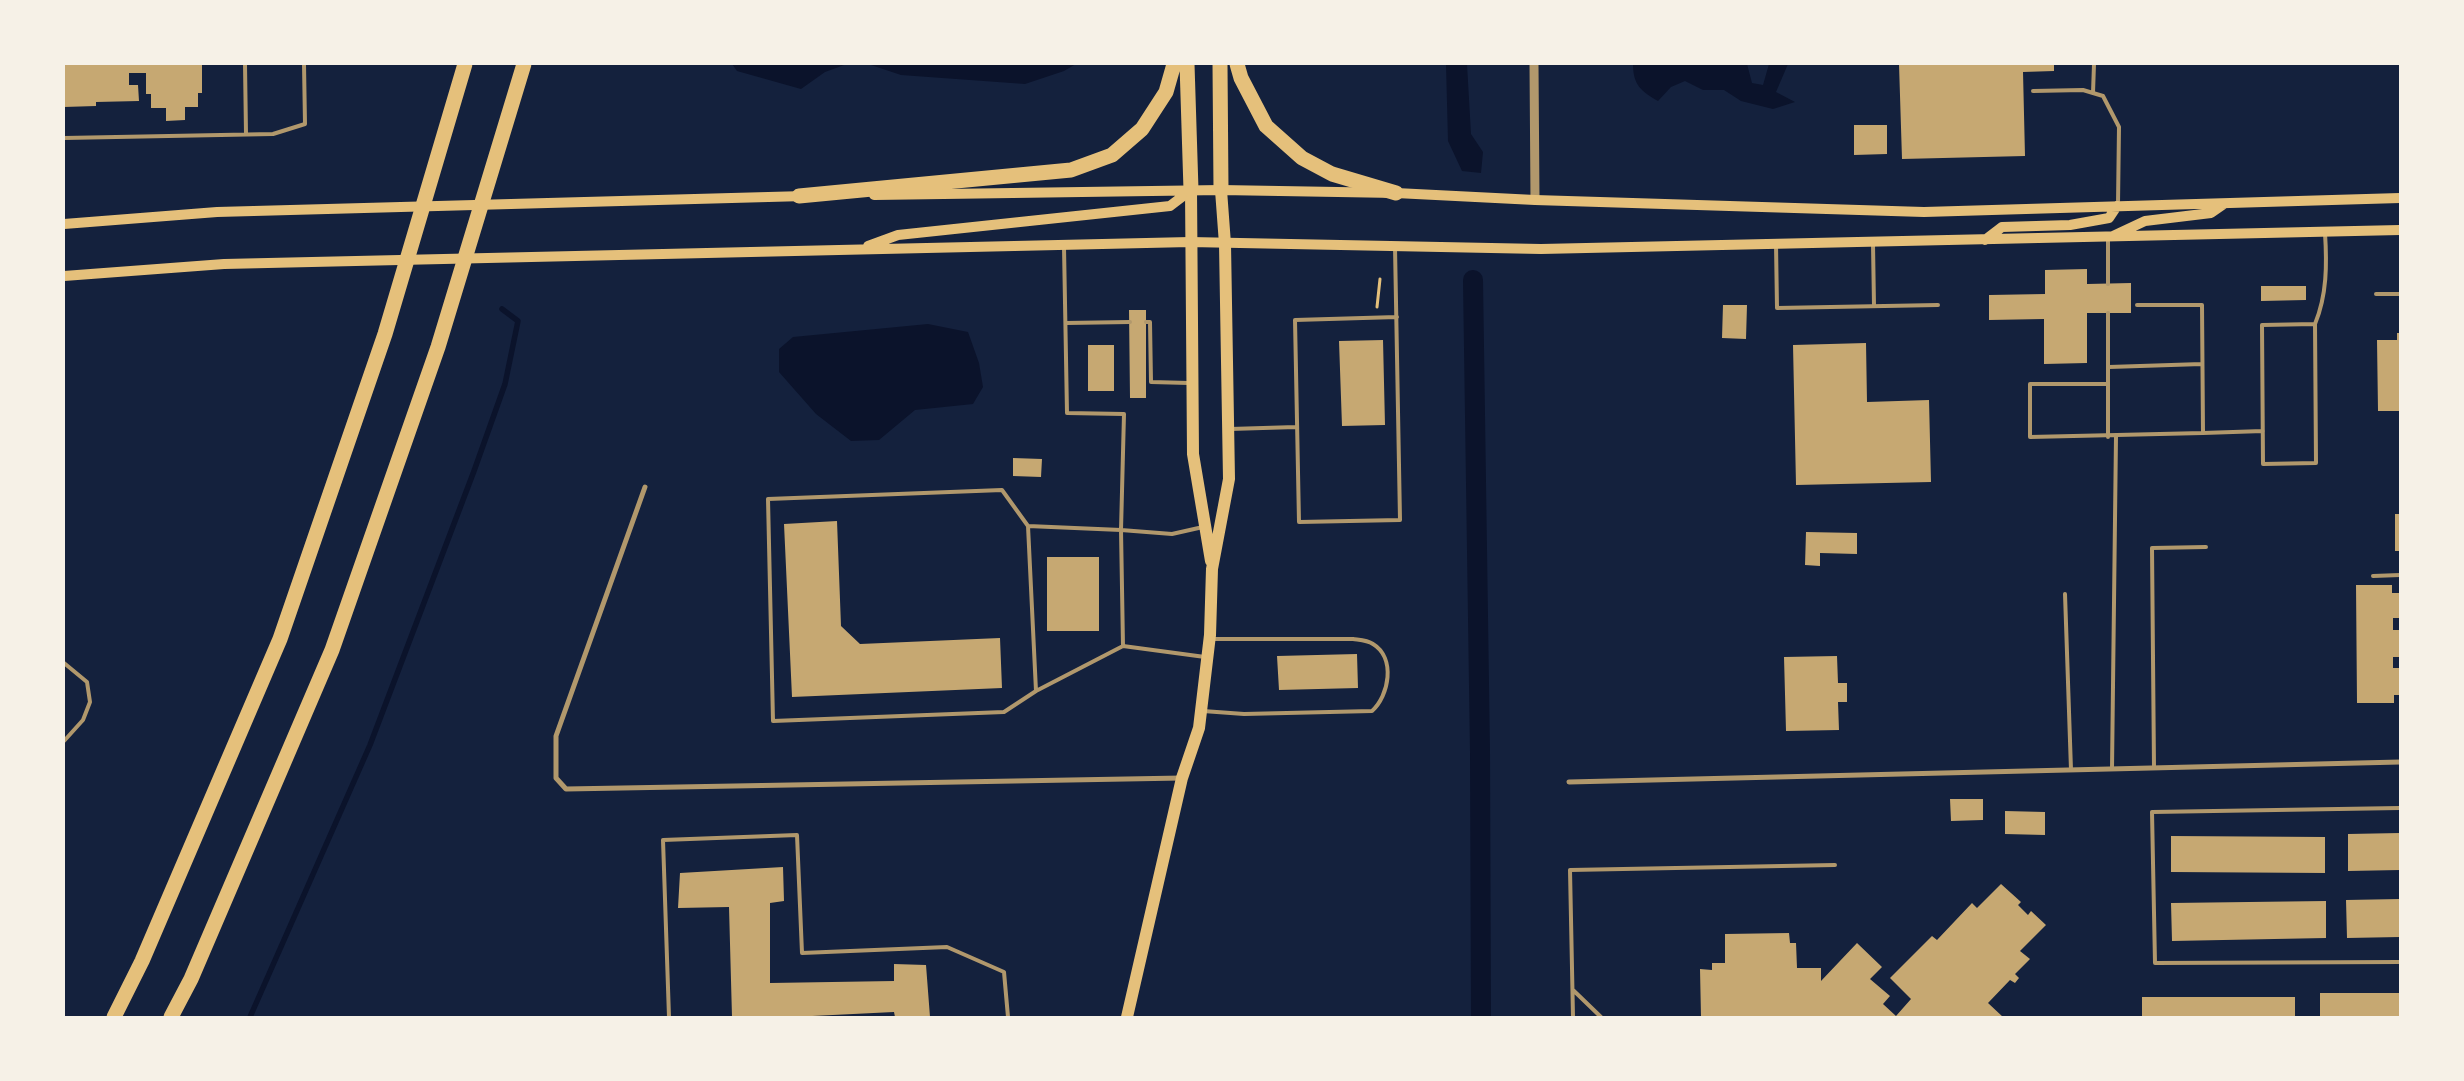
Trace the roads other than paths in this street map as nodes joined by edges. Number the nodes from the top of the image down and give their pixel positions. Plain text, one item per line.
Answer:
1 (245, 64) edge
2 (304, 64) edge
3 (465, 64) edge
4 (524, 64) edge
5 (1174, 64) edge
6 (1186, 64) edge
7 (1220, 64) edge
8 (1237, 64) edge
9 (1534, 64) edge
10 (2094, 64) edge
11 (2033, 92) dead end
12 (2093, 93) junction
13 (246, 134) junction
14 (64, 138) edge
15 (1191, 190) junction
16 (1221, 190) junction
17 (1396, 193) junction
18 (800, 196) junction
19 (2400, 198) edge
20 (1535, 200) junction
21 (2225, 203) junction
22 (2118, 206) junction
23 (64, 224) edge
24 (2400, 230) edge
25 (2325, 232) junction
26 (2108, 238) junction
27 (1985, 240) junction
28 (1190, 242) junction
29 (1873, 243) junction
30 (1064, 244) junction
31 (1225, 244) junction
32 (1776, 244) junction
33 (1395, 247) junction
34 (860, 249) junction
35 (64, 276) edge
36 (2108, 284) dead end
37 (2376, 294) dead end
38 (2400, 294) edge
39 (1938, 305) dead end
40 (2137, 305) dead end
41 (1874, 306) junction
42 (2108, 313) dead end
43 (1397, 317) junction
44 (1130, 322) dead end
45 (1146, 322) dead end
46 (1066, 323) junction
47 (2315, 324) junction
48 (2202, 364) junction
49 (2109, 367) junction
50 (1192, 383) junction
51 (2108, 384) junction
52 (1296, 427) junction
53 (1228, 429) junction
54 (2263, 432) junction
55 (2203, 433) junction
56 (2116, 436) junction
57 (2108, 437) junction
58 (645, 487) dead end
59 (1028, 526) junction
60 (1205, 527) junction
61 (1121, 530) junction
62 (2206, 547) dead end
63 (1212, 569) junction
64 (2373, 576) dead end
65 (2400, 576) edge
66 (2065, 594) dead end
67 (1210, 639) junction
68 (1123, 646) junction
69 (1208, 658) junction
70 (64, 663) edge
71 (1036, 691) junction
72 (1201, 710) junction
73 (64, 741) edge
74 (2400, 762) edge
75 (2154, 768) junction
76 (2112, 769) junction
77 (2071, 770) junction
78 (1182, 778) junction
79 (1569, 782) dead end
80 (2400, 808) edge
81 (1835, 865) dead end
82 (2400, 962) edge
83 (1572, 990) junction
84 (114, 1017) edge
85 (171, 1017) edge
86 (669, 1017) edge
87 (1008, 1017) edge
88 (1127, 1017) edge
89 (1573, 1017) edge
90 (1601, 1017) edge

1 - 13 lane
2 - 13 lane
3 - 84 highway
4 - 85 highway
5 - 18 highway
6 - 15 highway
7 - 16 highway
8 - 17 highway
9 - 20 street
10 - 12 lane
11 - 12 lane
12 - 22 lane
13 - 14 lane
15 - 16 main road
15 - 18 main road
15 - 28 main road
15 - 34 main road
16 - 17 main road
16 - 31 main road
17 - 20 main road
18 - 23 main road
19 - 21 main road
20 - 22 main road
21 - 22 main road
21 - 26 main road
22 - 27 main road
24 - 25 main road
25 - 26 main road
25 - 47 lane
26 - 27 main road
26 - 36 lane
27 - 29 main road
28 - 30 main road
28 - 31 main road
28 - 50 main road
29 - 32 main road
29 - 41 lane
30 - 34 main road
30 - 46 lane
31 - 33 main road
31 - 53 main road
32 - 33 main road
32 - 41 lane
33 - 43 lane
34 - 35 main road
37 - 38 lane
39 - 41 lane
40 - 48 lane
42 - 49 lane
43 - 52 lane
43 - 52 lane
44 - 46 lane
45 - 50 lane
46 - 61 lane
47 - 54 lane
47 - 54 lane
48 - 49 lane
48 - 55 lane
49 - 51 lane
50 - 60 main road
51 - 57 lane
51 - 57 lane
52 - 53 lane
53 - 63 main road
54 - 55 lane
55 - 56 lane
56 - 57 lane
56 - 76 lane
58 - 78 street
59 - 61 lane
59 - 71 lane
59 - 71 lane
60 - 61 lane
60 - 63 main road
61 - 68 lane
62 - 75 lane
63 - 67 main road
64 - 65 lane
66 - 77 lane
67 - 69 main road
67 - 72 lane
68 - 69 lane
68 - 71 lane
69 - 72 main road
70 - 73 lane
72 - 78 main road
74 - 75 street
75 - 76 street
76 - 77 street
77 - 79 street
78 - 88 main road
80 - 82 lane
81 - 83 lane
83 - 89 lane
83 - 90 lane
86 - 87 lane

